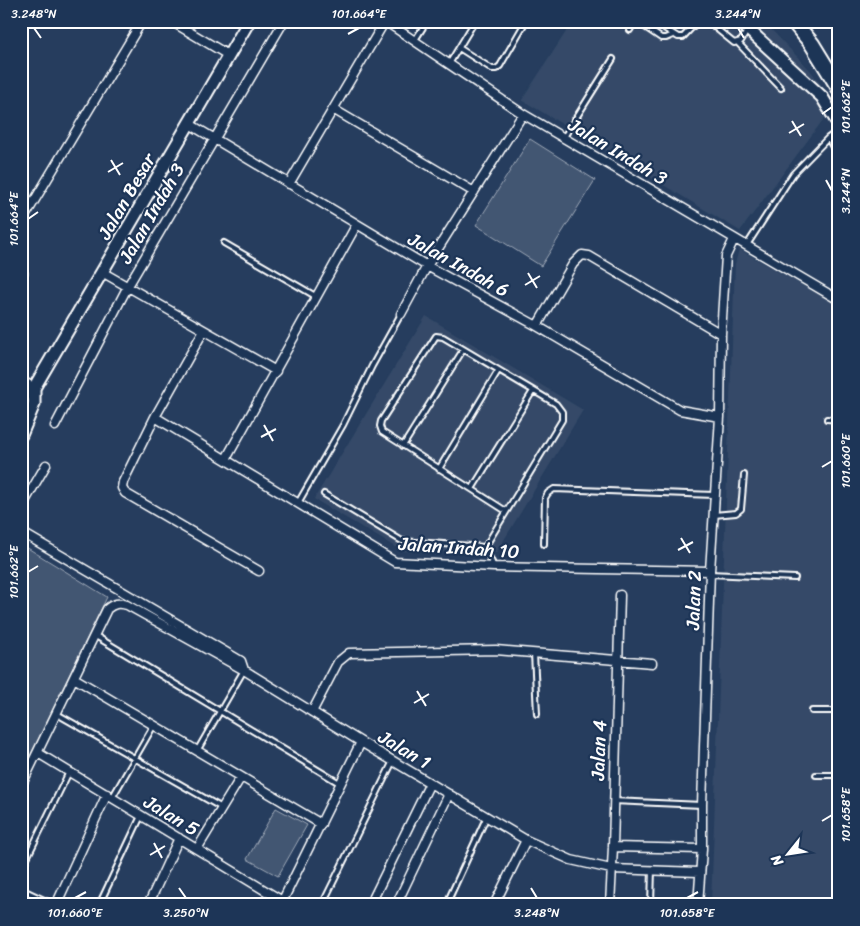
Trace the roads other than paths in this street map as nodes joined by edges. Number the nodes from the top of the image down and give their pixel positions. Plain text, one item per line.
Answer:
1 (142, 21) edge
2 (171, 21) edge
3 (249, 21) edge
4 (284, 21) edge
5 (385, 21) edge
6 (427, 21) edge
7 (475, 21) edge
8 (526, 21) edge
9 (636, 21) edge
10 (653, 21) edge
11 (698, 21) edge
12 (708, 21) edge
13 (793, 21) edge
14 (395, 24) edge
15 (744, 25) edge
16 (630, 30) dead end
17 (673, 35) junction
18 (415, 40) junction
19 (738, 43) junction
20 (459, 48) junction
21 (228, 55) junction
22 (613, 59) dead end
23 (449, 64) junction
24 (781, 88) dead end
25 (839, 88) edge
26 (333, 109) junction
27 (523, 114) junction
28 (188, 123) junction
29 (839, 125) edge
30 (839, 130) edge
31 (564, 137) junction
32 (213, 138) junction
33 (828, 138) junction
34 (839, 158) edge
35 (289, 184) junction
36 (474, 192) junction
37 (21, 223) edge
38 (357, 224) junction
39 (734, 239) junction
40 (224, 243) dead end
41 (746, 246) junction
42 (427, 266) junction
43 (102, 272) junction
44 (128, 286) junction
45 (317, 297) junction
46 (839, 300) edge
47 (401, 314) joint
48 (537, 326) junction
49 (204, 330) junction
50 (721, 334) junction
51 (463, 350) junction
52 (498, 370) junction
53 (276, 371) junction
54 (21, 380) edge
55 (34, 388) junction
56 (533, 392) junction
57 (21, 398) edge
58 (155, 417) junction
59 (720, 417) junction
60 (827, 419) dead end
61 (839, 420) edge
62 (55, 426) dead end
63 (21, 435) edge
64 (403, 446) junction
65 (226, 459) junction
66 (46, 465) dead end
67 (440, 469) junction
68 (744, 476) dead end
69 (472, 490) junction
70 (324, 494) dead end
71 (714, 495) junction
72 (298, 503) junction
73 (21, 508) edge
74 (506, 511) junction
75 (714, 515) junction
76 (21, 532) edge
77 (544, 544) dead end
78 (485, 547) junction
79 (494, 567) junction
80 (259, 571) dead end
81 (710, 572) junction
82 (795, 578) dead end
83 (620, 595) dead end
84 (94, 636) junction
85 (534, 653) junction
86 (617, 661) junction
87 (652, 663) dead end
88 (244, 670) junction
89 (74, 678) junction
90 (220, 711) junction
91 (812, 711) dead end
92 (839, 711) edge
93 (312, 712) junction
94 (57, 714) junction
95 (537, 714) dead end
96 (154, 725) junction
97 (361, 742) junction
98 (198, 751) junction
99 (38, 753) junction
100 (135, 758) junction
101 (393, 761) junction
102 (68, 772) junction
103 (816, 774) dead end
104 (839, 775) edge
105 (241, 777) junction
106 (430, 783) junction
107 (340, 784) junction
108 (21, 786) edge
109 (449, 794) junction
110 (109, 796) junction
111 (613, 801) junction
112 (702, 805) junction
113 (222, 808) junction
114 (141, 816) junction
115 (487, 816) junction
116 (320, 824) junction
117 (179, 838) junction
118 (526, 840) junction
119 (613, 847) junction
120 (197, 849) junction
121 (702, 849) junction
122 (611, 869) junction
123 (652, 869) junction
124 (21, 870) edge
125 (699, 872) junction
126 (21, 890) edge
127 (839, 901) edge
128 (284, 904) edge
129 (56, 905) edge
130 (99, 905) edge
131 (148, 905) edge
132 (322, 905) edge
133 (370, 905) edge
134 (396, 905) edge
135 (446, 905) edge
136 (494, 905) edge
137 (610, 905) edge
138 (651, 905) edge
139 (698, 905) edge
140 (828, 905) edge

1 - 37 street
2 - 21 street
3 - 21 street, Jalan Besar
4 - 32 street, Jalan Indah 3
5 - 14 street, Jalan Indah 3
5 - 26 street
6 - 18 lane
7 - 20 lane
8 - 20 lane
9 - 16 lane
9 - 17 lane
10 - 17 lane
11 - 17 lane
12 - 19 lane
13 - 25 highway
14 - 18 street, Jalan Indah 3
15 - 19 lane
15 - 29 street
18 - 23 street, Jalan Indah 3
19 - 24 lane
20 - 23 lane
21 - 28 street, Jalan Besar
22 - 31 lane
23 - 27 street, Jalan Indah 3
26 - 35 street
26 - 36 street
27 - 31 street, Jalan Indah 3
27 - 36 street
28 - 32 street, Jalan Indah 6
28 - 43 street, Jalan Besar
30 - 33 lane
31 - 39 street, Jalan Indah 3
32 - 35 street, Jalan Indah 6
32 - 44 street, Jalan Indah 3
33 - 34 lane
33 - 41 lane
35 - 38 street, Jalan Indah 6
36 - 42 street
38 - 42 street, Jalan Indah 6
38 - 45 street
39 - 41 street, Jalan Indah 3
39 - 50 street, Jalan 2
40 - 45 lane
41 - 46 street, Jalan Indah 3
42 - 47 street
42 - 48 street, Jalan Indah 6
43 - 44 street
43 - 55 street, Jalan Besar
44 - 49 street
44 - 62 street, Jalan Indah 3
45 - 53 street
47 - 72 lane
48 - 50 street
48 - 59 street, Jalan Indah 6
49 - 53 street
49 - 58 street
50 - 59 street, Jalan 2
51 - 52 lane
51 - 64 lane
51 - 64 lane
52 - 56 lane
52 - 67 lane
53 - 65 street
54 - 55 street
55 - 57 street
55 - 63 street
56 - 69 lane
56 - 74 lane
58 - 65 street, Jalan Indah 10
58 - 80 street
59 - 71 street, Jalan 2
60 - 61 lane
64 - 67 lane
65 - 72 street, Jalan Indah 10
66 - 73 street
67 - 69 lane
68 - 75 lane
69 - 74 lane
70 - 78 lane
71 - 75 street, Jalan 2
71 - 77 lane
72 - 79 street, Jalan Indah 10
74 - 78 lane
75 - 81 street, Jalan 2
76 - 88 street
78 - 79 lane
79 - 81 street, Jalan Indah 10
81 - 82 lane
81 - 112 street, Jalan 2
83 - 86 street, Jalan 4
84 - 88 street, Jalan 1
84 - 89 street
84 - 90 lane
85 - 86 street
85 - 93 street
85 - 95 lane
86 - 87 street
86 - 111 street, Jalan 4
88 - 90 lane
88 - 93 street, Jalan 1
89 - 94 street
89 - 96 street
90 - 98 lane
90 - 107 lane
91 - 92 lane
93 - 97 street, Jalan 1
94 - 99 street
94 - 100 lane
96 - 98 street
96 - 100 lane
97 - 101 street, Jalan 1
97 - 107 street
98 - 105 street
99 - 102 street, Jalan 5
99 - 108 street
100 - 110 lane
100 - 113 lane
101 - 106 street, Jalan 1
101 - 132 lane
102 - 110 street, Jalan 5
102 - 124 lane
103 - 104 lane
105 - 113 street
105 - 116 street
106 - 109 street, Jalan 1
106 - 133 street
107 - 116 street
109 - 115 street, Jalan 1
109 - 134 street
110 - 114 street, Jalan 5
110 - 129 street
111 - 112 lane
111 - 119 street, Jalan 4
112 - 121 street, Jalan 2
113 - 120 street
114 - 117 street, Jalan 5
114 - 130 lane
115 - 118 street, Jalan 1
115 - 135 lane
116 - 128 street
117 - 120 street, Jalan 5
117 - 131 street
118 - 122 street, Jalan 1
118 - 136 street
119 - 121 street
119 - 122 street, Jalan 4
120 - 128 street, Jalan 5
121 - 125 street, Jalan 2
122 - 123 street, Jalan 1
122 - 137 street, Jalan 4
123 - 125 street, Jalan 1
123 - 138 lane
125 - 139 street, Jalan 2
126 - 129 lane
127 - 140 lane

